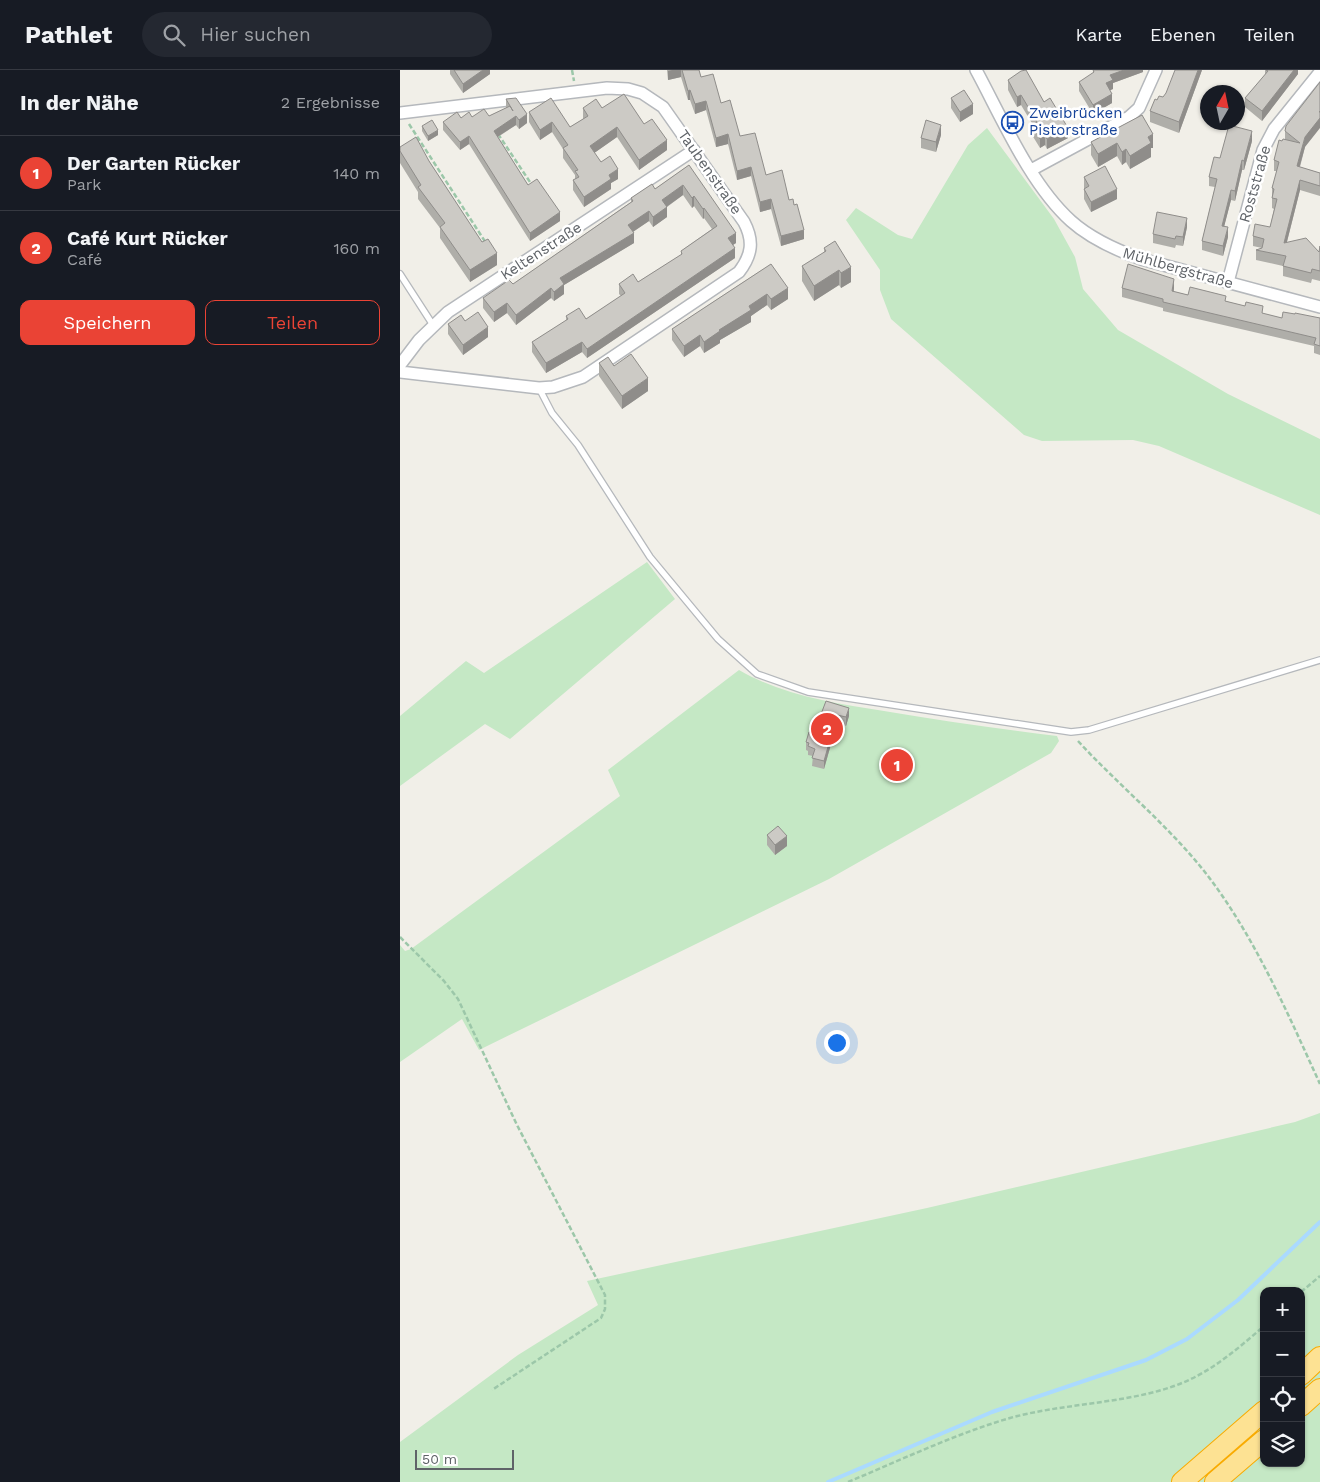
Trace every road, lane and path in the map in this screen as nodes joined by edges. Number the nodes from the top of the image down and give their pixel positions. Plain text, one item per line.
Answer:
1 (976, 70) edge
2 (1156, 70) edge
3 (1320, 72) edge
4 (401, 112) edge
5 (498, 133) edge
6 (694, 150) junction
7 (1031, 170) junction
8 (532, 185) edge
9 (486, 245) edge
10 (400, 274) edge
11 (1228, 282) junction
12 (1320, 307) edge
13 (433, 325) junction
14 (400, 366) edge
15 (400, 372) edge
16 (539, 388) junction
17 (1320, 660) edge
18 (1071, 732) junction
19 (400, 937) edge
20 (1320, 1084) edge
21 (1320, 1276) edge
22 (1305, 1289) edge
23 (1260, 1330) edge
24 (1320, 1357) edge
25 (1305, 1371) edge
26 (1320, 1389) edge
27 (492, 1390) dead end
28 (1305, 1402) edge
29 (1260, 1414) edge
30 (1260, 1443) edge
31 (848, 1482) edge
32 (1182, 1482) edge
33 (1215, 1482) edge

1 - 7 street, Mühlbergstraße
2 - 7 street
3 - 11 street, Roststraße
4 - 6 street, Taubenstraße
4 - 9 path
5 - 8 path
6 - 13 street, Keltenstraße
6 - 16 street, Taubenstraße
7 - 11 street, Mühlbergstraße
10 - 13 lane
11 - 12 street, Mühlbergstraße
13 - 14 street, Keltenstraße
15 - 16 street, Taubenstraße
16 - 18 lane
17 - 18 lane
18 - 20 path
19 - 27 path
21 - 22 path
23 - 31 path
24 - 25 highway
26 - 28 highway
29 - 32 highway
30 - 33 highway

